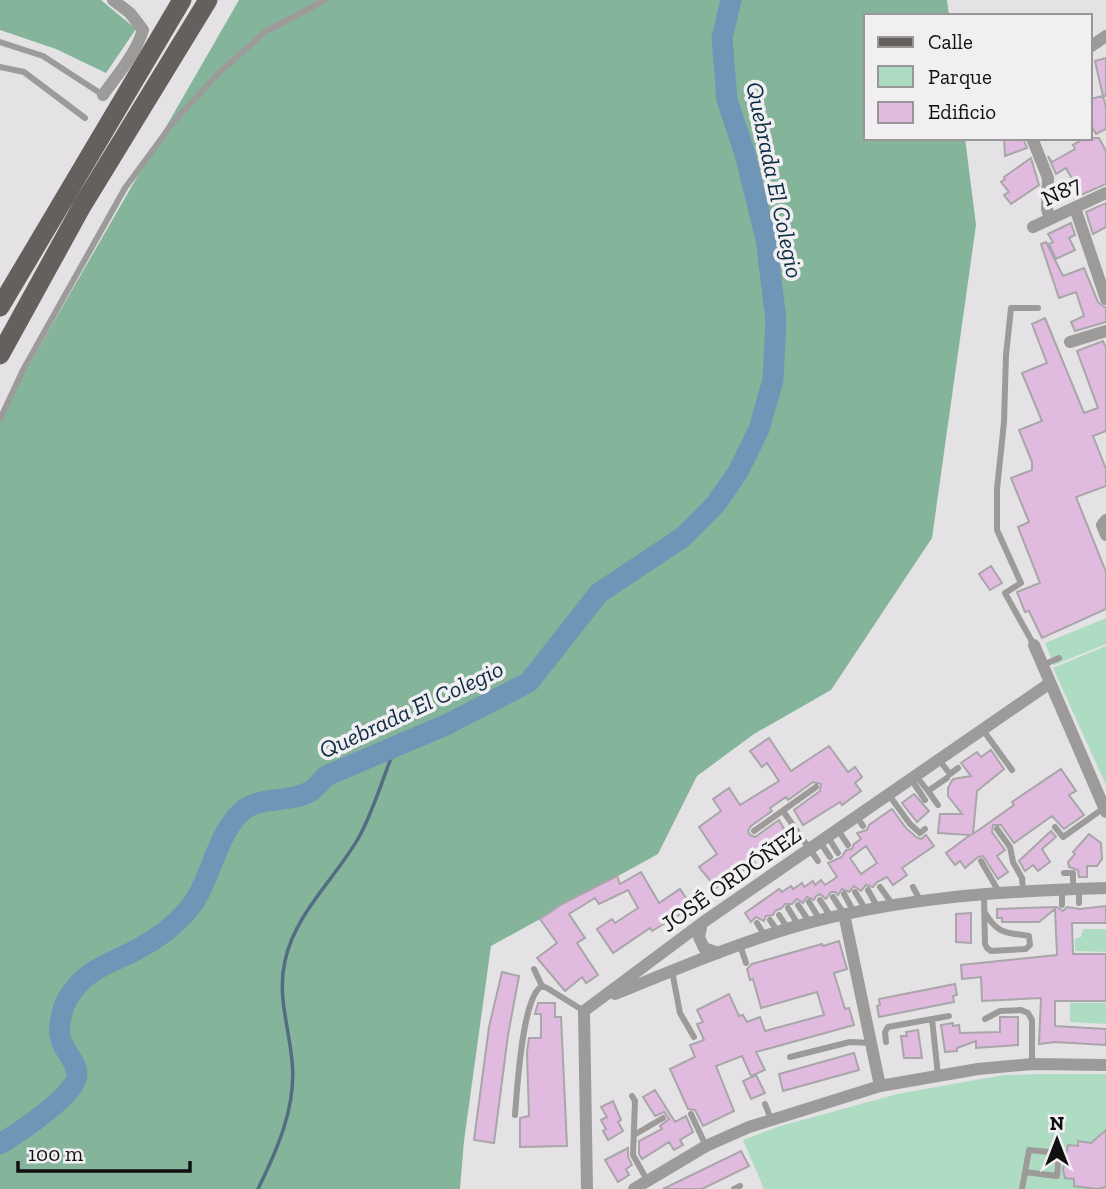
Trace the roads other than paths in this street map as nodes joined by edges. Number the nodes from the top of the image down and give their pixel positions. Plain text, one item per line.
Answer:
1 (113, 0) edge
2 (182, 0) edge
3 (208, 0) edge
4 (325, 0) edge
5 (0, 42) edge
6 (0, 67) edge
7 (103, 95) joint
8 (85, 118) dead end
9 (1033, 140) edge
10 (1106, 193) edge
11 (1075, 208) junction
12 (1050, 219) junction
13 (1033, 227) dead end
14 (1106, 299) edge
15 (0, 307) edge
16 (1038, 308) dead end
17 (1106, 331) edge
18 (1070, 342) dead end
19 (0, 355) edge
20 (0, 419) edge
21 (1106, 520) edge
22 (1106, 535) edge
23 (1034, 645) joint
24 (1059, 658) dead end
25 (1042, 666) junction
26 (1050, 683) junction
27 (983, 730) junction
28 (939, 760) junction
29 (958, 768) dead end
30 (1012, 770) dead end
31 (914, 778) junction
32 (947, 778) dead end
33 (816, 787) dead end
34 (928, 791) junction
35 (889, 795) junction
36 (925, 800) dead end
37 (939, 805) dead end
38 (1105, 810) edge
39 (783, 811) junction
40 (1055, 827) dead end
41 (925, 829) dead end
42 (997, 829) dead end
43 (754, 831) dead end
44 (824, 840) junction
45 (848, 845) dead end
46 (838, 853) dead end
47 (830, 857) dead end
48 (818, 861) dead end
49 (979, 862) dead end
50 (1064, 873) dead end
51 (880, 887) dead end
52 (913, 887) dead end
53 (1106, 888) edge
54 (1071, 889) junction
55 (868, 890) dead end
56 (1023, 890) junction
57 (855, 892) dead end
58 (844, 894) dead end
59 (833, 897) dead end
60 (989, 899) junction
61 (820, 900) dead end
62 (920, 900) junction
63 (809, 902) dead end
64 (1079, 903) dead end
65 (798, 905) dead end
66 (893, 905) junction
67 (1062, 905) dead end
68 (788, 908) dead end
69 (861, 911) junction
70 (779, 915) dead end
71 (770, 920) dead end
72 (702, 923) junction
73 (757, 923) dead end
74 (799, 926) junction
75 (740, 945) junction
76 (718, 953) junction
77 (746, 963) dead end
78 (534, 969) dead end
79 (672, 971) junction
80 (542, 986) junction
81 (598, 1001) junction
82 (584, 1011) junction
83 (949, 1016) dead end
84 (932, 1019) junction
85 (985, 1020) dead end
86 (694, 1037) dead end
87 (886, 1042) dead end
88 (872, 1043) junction
89 (790, 1057) dead end
90 (1032, 1064) junction
91 (1106, 1065) edge
92 (938, 1076) junction
93 (880, 1086) junction
94 (632, 1096) dead end
95 (765, 1104) dead end
96 (691, 1114) dead end
97 (515, 1115) dead end
98 (663, 1118) dead end
99 (771, 1119) junction
100 (634, 1135) junction
101 (706, 1146) junction
102 (1025, 1172) junction
103 (648, 1180) junction
104 (587, 1189) edge
105 (634, 1189) edge
106 (1023, 1189) edge

1 - 7 street
2 - 15 main road
3 - 19 main road
4 - 20 lane
5 - 7 lane
6 - 8 lane
9 - 12 street
10 - 11 street, N87
11 - 12 street, N87
11 - 14 street
12 - 13 street, N87
16 - 23 lane
17 - 18 street
21 - 22 street
23 - 25 street
24 - 25 lane
25 - 26 street
26 - 27 street, JOSÉ ORDÓÑEZ
26 - 38 street
27 - 28 street, JOSÉ ORDÓÑEZ
27 - 30 lane
28 - 29 lane
28 - 31 street, JOSÉ ORDÓÑEZ
31 - 34 lane
31 - 35 street, JOSÉ ORDÓÑEZ
31 - 36 lane
32 - 34 lane
33 - 39 lane
34 - 37 lane
35 - 41 lane
35 - 44 street, JOSÉ ORDÓÑEZ
38 - 40 lane
39 - 43 lane
39 - 44 lane
42 - 56 lane
44 - 45 lane
44 - 46 lane
44 - 47 lane
44 - 48 lane
44 - 72 street, JOSÉ ORDÓÑEZ
49 - 60 lane
50 - 54 lane
51 - 66 lane
52 - 62 lane
53 - 54 street
54 - 56 street
54 - 64 lane
54 - 67 lane
55 - 69 lane
56 - 60 street
57 - 69 lane
58 - 69 lane
59 - 69 lane
60 - 60 lane
60 - 62 street
61 - 74 lane
62 - 66 street
63 - 74 lane
65 - 74 lane
66 - 69 street
68 - 74 lane
69 - 74 street
69 - 88 street
70 - 74 lane
71 - 74 lane
72 - 76 street
72 - 81 street, JOSÉ ORDÓÑEZ
73 - 74 lane
74 - 75 street
75 - 76 street
75 - 77 lane
76 - 79 street
78 - 80 lane
79 - 81 street
79 - 86 lane
80 - 82 lane
80 - 97 lane
81 - 82 street, JOSÉ ORDÓÑEZ
82 - 104 street
83 - 84 lane
84 - 87 lane
84 - 92 lane
85 - 90 lane
88 - 89 lane
88 - 93 street
90 - 91 street
90 - 92 street
92 - 93 street
93 - 99 street
94 - 100 lane
95 - 99 lane
96 - 101 lane
98 - 100 lane
99 - 101 street
100 - 103 lane
101 - 103 street
102 - 102 lane
102 - 106 lane
103 - 105 street

